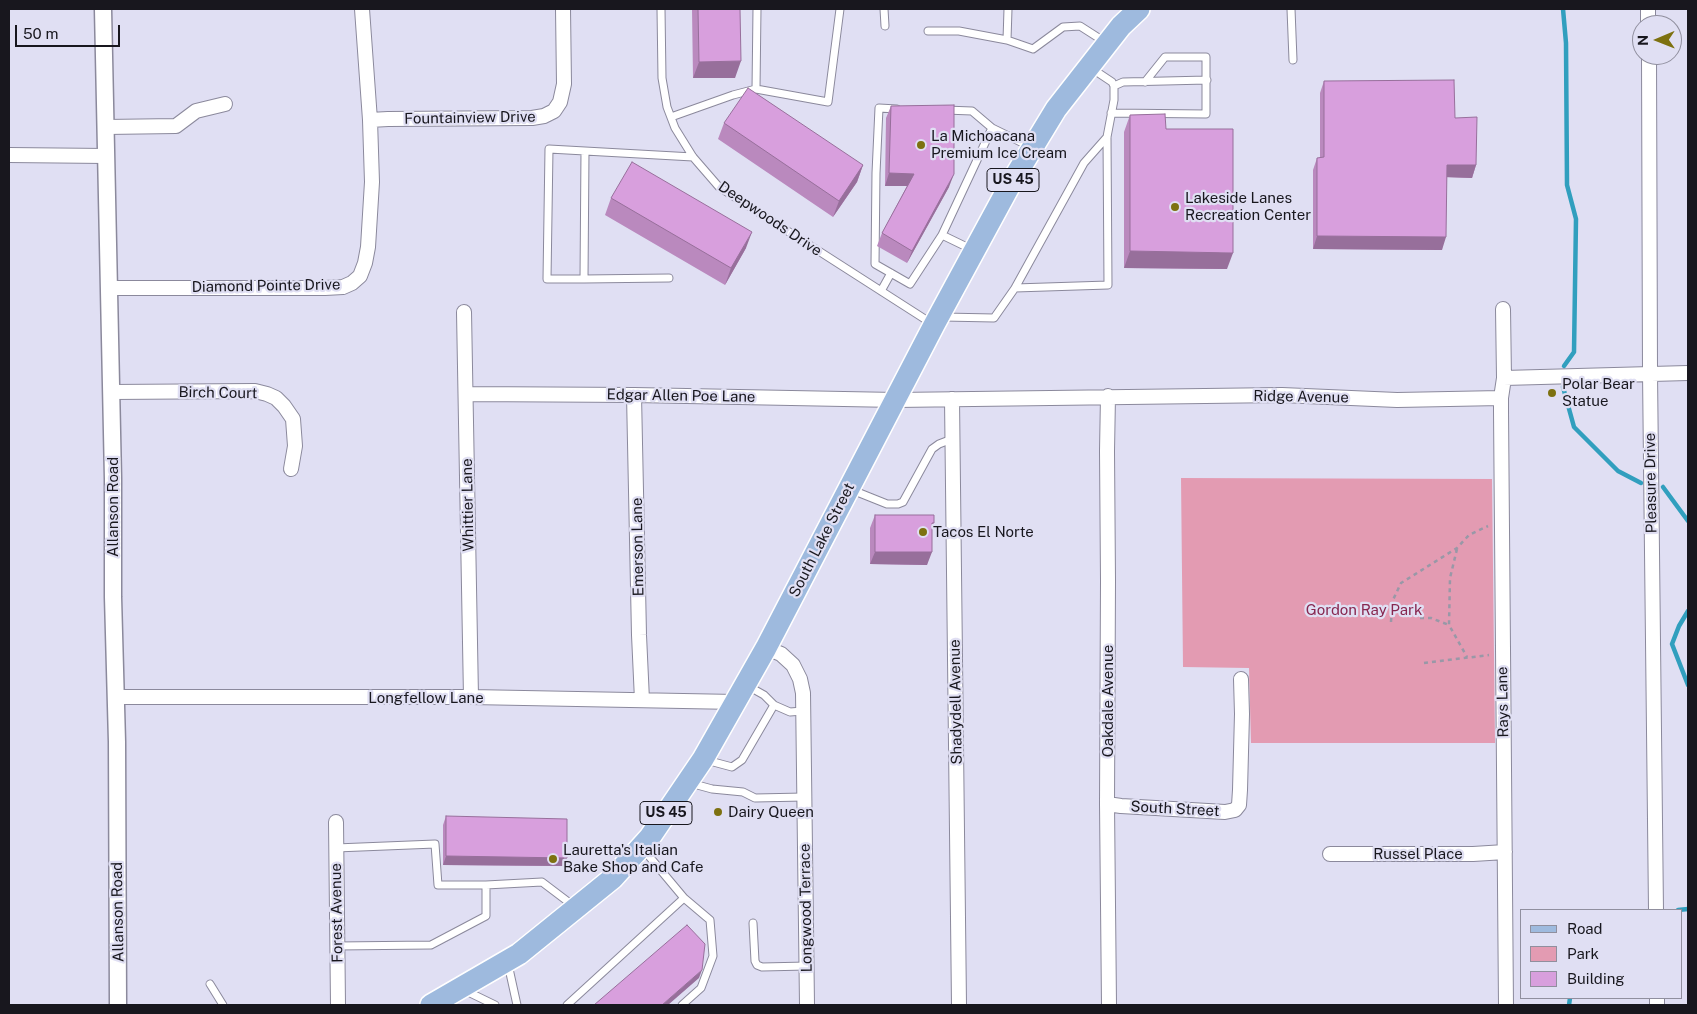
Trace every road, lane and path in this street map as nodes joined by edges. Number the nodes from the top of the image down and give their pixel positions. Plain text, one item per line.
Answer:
1 (103, 9) edge
2 (362, 9) edge
3 (564, 9) edge
4 (661, 9) edge
5 (757, 9) edge
6 (840, 9) edge
7 (884, 9) edge
8 (1008, 9) edge
9 (1139, 9) edge
10 (1291, 9) edge
11 (885, 26) dead end
12 (928, 31) dead end
13 (1007, 40) junction
14 (1108, 44) junction
15 (1293, 60) dead end
16 (1649, 65) edge
17 (1089, 66) junction
18 (1207, 80) junction
19 (1145, 82) junction
20 (1114, 86) junction
21 (756, 90) junction
22 (225, 104) dead end
23 (907, 109) edge
24 (935, 110) edge
25 (1111, 113) junction
26 (671, 117) junction
27 (370, 120) junction
28 (106, 128) junction
29 (992, 128) junction
30 (1107, 137) junction
31 (1032, 148) junction
32 (585, 151) junction
33 (9, 155) edge
34 (106, 156) junction
35 (693, 157) junction
36 (942, 235) junction
37 (974, 250) junction
38 (891, 273) junction
39 (668, 278) dead end
40 (584, 279) junction
41 (109, 288) junction
42 (1015, 288) junction
43 (881, 291) junction
44 (1503, 309) dead end
45 (464, 312) dead end
46 (936, 321) junction
47 (1650, 373) junction
48 (1688, 373) edge
49 (1504, 378) junction
50 (111, 392) junction
51 (466, 394) junction
52 (634, 395) junction
53 (1108, 396) junction
54 (1500, 398) junction
55 (952, 399) junction
56 (896, 400) junction
57 (952, 439) junction
58 (291, 469) dead end
59 (849, 489) junction
60 (1502, 523) junction
61 (1457, 548) junction
62 (1420, 610) dead end
63 (1391, 622) dead end
64 (1449, 625) junction
65 (766, 648) junction
66 (1503, 654) junction
67 (1467, 657) junction
68 (1424, 663) dead end
69 (1241, 679) dead end
70 (740, 694) junction
71 (116, 697) junction
72 (471, 697) junction
73 (642, 700) junction
74 (774, 705) junction
75 (803, 711) junction
76 (703, 759) junction
77 (687, 782) junction
78 (804, 797) junction
79 (1107, 804) junction
80 (336, 822) dead end
81 (641, 846) junction
82 (336, 848) junction
83 (1505, 852) junction
84 (1330, 854) dead end
85 (486, 885) junction
86 (684, 898) junction
87 (576, 908) junction
88 (1656, 909) edge
89 (753, 923) dead end
90 (337, 946) junction
91 (507, 962) junction
92 (807, 966) junction
93 (210, 984) dead end
94 (462, 988) junction
95 (118, 1005) edge
96 (223, 1005) edge
97 (338, 1005) edge
98 (431, 1005) edge
99 (494, 1005) edge
100 (517, 1005) edge
101 (567, 1005) edge
102 (682, 1005) edge
103 (807, 1005) edge
104 (960, 1005) edge
105 (1109, 1005) edge
106 (1506, 1005) edge

1 - 28 street, Allanson Road
2 - 27 street, Diamond Pointe Drive
3 - 27 street, Fountainview Drive
4 - 26 lane, Deepwoods Drive
5 - 21 lane
6 - 21 lane
7 - 11 lane
8 - 13 lane
9 - 14 main road, South Lake Street / US 45
10 - 15 lane
12 - 13 lane
13 - 14 lane
14 - 17 main road, South Lake Street / US 45
16 - 47 street, Pleasure Drive
17 - 20 lane
17 - 31 main road, South Lake Street / US 45
18 - 19 lane
18 - 19 lane
18 - 25 lane
19 - 20 lane
20 - 25 lane
21 - 26 lane
22 - 28 street
23 - 38 lane
24 - 29 lane
25 - 30 lane
26 - 35 lane, Deepwoods Drive
27 - 41 street, Diamond Pointe Drive
28 - 34 street, Allanson Road
29 - 31 lane
29 - 36 lane
30 - 42 lane
30 - 42 lane
31 - 37 main road, South Lake Street / US 45
32 - 35 lane
32 - 40 lane
32 - 40 lane
33 - 34 street
34 - 41 street, Allanson Road
35 - 43 lane, Deepwoods Drive
36 - 37 lane
36 - 38 lane
37 - 46 main road, South Lake Street / US 45
38 - 43 lane
39 - 40 lane
41 - 50 street, Allanson Road
42 - 46 lane
43 - 46 lane, Deepwoods Drive
44 - 49 street
45 - 51 street, Whittier Lane
46 - 56 main road, South Lake Street / US 45
47 - 48 street
47 - 49 street
47 - 88 street, Pleasure Drive
49 - 54 street
50 - 58 street, Birch Court
50 - 71 street, Allanson Road
51 - 52 street, Edgar Allen Poe Lane
51 - 72 street, Whittier Lane
52 - 56 street, Edgar Allen Poe Lane
52 - 73 street, Emerson Lane
53 - 54 street, Ridge Avenue
53 - 55 street, Ridge Avenue
53 - 79 street, Oakdale Avenue
54 - 60 street, Rays Lane
55 - 56 street, Ridge Avenue
55 - 57 street, Shadydell Avenue
56 - 59 main road, South Lake Street / US 45
57 - 59 lane
57 - 104 street, Shadydell Avenue
59 - 65 main road, South Lake Street / US 45
60 - 61 path
60 - 66 street, Rays Lane
61 - 63 path
61 - 64 path
62 - 64 path
64 - 67 path
65 - 70 main road, South Lake Street / US 45
65 - 75 street, Longwood Terrace
66 - 67 path
66 - 83 street, Rays Lane
67 - 68 path
69 - 79 street, South Street
70 - 73 street, Longfellow Lane
70 - 74 lane
70 - 76 main road, South Lake Street / US 45
71 - 72 street, Longfellow Lane
71 - 95 street, Allanson Road
72 - 73 street, Longfellow Lane
74 - 75 lane
74 - 76 lane
75 - 78 street, Longwood Terrace
76 - 77 main road, South Lake Street / US 45
77 - 78 lane
77 - 81 main road, South Lake Street / US 45
78 - 92 street, Longwood Terrace
79 - 105 street, Oakdale Avenue
80 - 82 street, Forest Avenue
81 - 86 lane
81 - 87 main road, South Lake Street / US 45
82 - 85 lane
82 - 90 street, Forest Avenue
83 - 84 street, Russel Place
83 - 106 street, Rays Lane
85 - 87 lane
85 - 90 lane
86 - 101 lane
86 - 102 lane
87 - 91 main road, South Lake Street / US 45
89 - 92 lane
90 - 97 street, Forest Avenue
91 - 94 main road, South Lake Street / US 45
91 - 100 lane
92 - 103 street, Longwood Terrace
93 - 96 lane
94 - 98 main road, South Lake Street / US 45
94 - 99 lane

